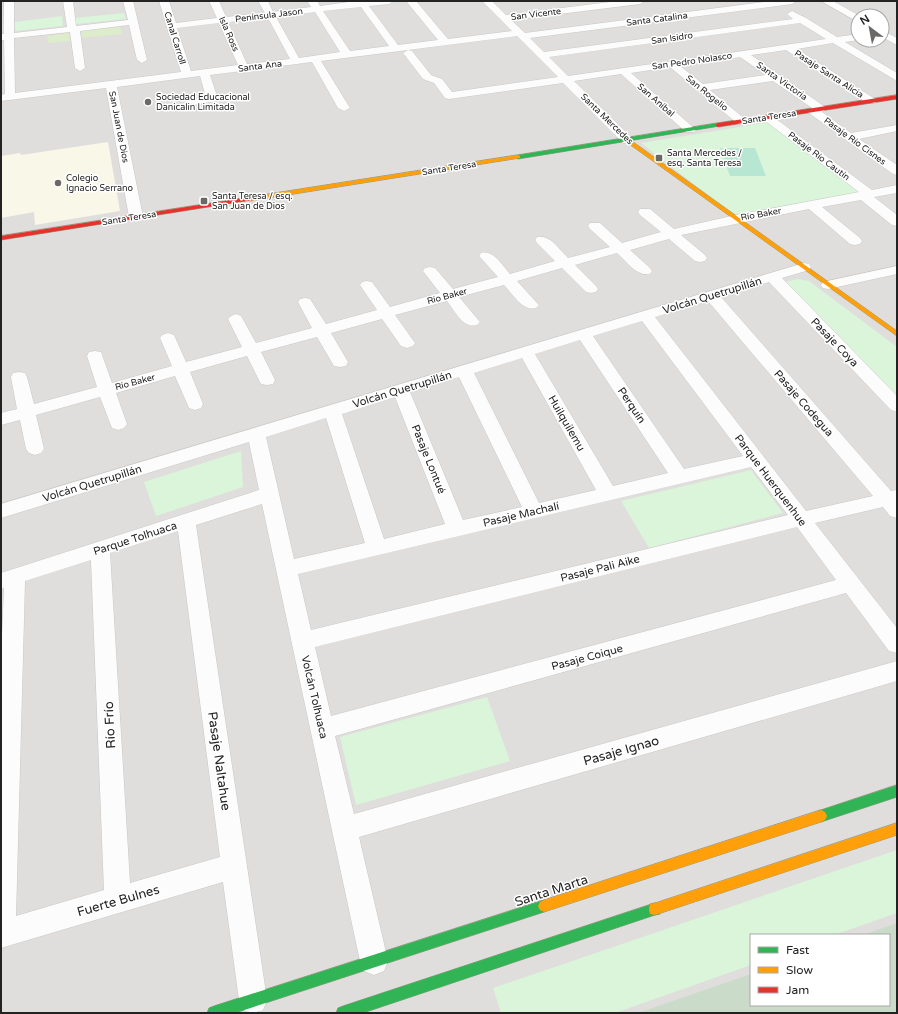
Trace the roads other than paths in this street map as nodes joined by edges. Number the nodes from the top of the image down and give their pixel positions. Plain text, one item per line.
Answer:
1 (9, 1) edge
2 (68, 1) edge
3 (128, 1) edge
4 (164, 1) edge
5 (214, 1) edge
6 (263, 1) edge
7 (389, 1) edge
8 (411, 1) edge
9 (487, 1) edge
10 (640, 1) edge
11 (792, 1) edge
12 (826, 1) edge
13 (362, 2) edge
14 (773, 2) edge
15 (315, 5) edge
16 (660, 9) dead end
17 (850, 14) edge
18 (271, 15) junction
19 (671, 17) junction
20 (504, 18) junction
21 (222, 20) junction
22 (803, 20) junction
23 (133, 22) junction
24 (173, 26) junction
25 (73, 28) junction
26 (695, 34) junction
27 (521, 35) junction
28 (5, 36) edge
29 (850, 38) edge
30 (836, 40) junction
31 (446, 43) junction
32 (788, 47) junction
33 (396, 49) junction
34 (408, 52) dead end
35 (742, 54) junction
36 (347, 55) junction
37 (542, 55) junction
38 (725, 56) junction
39 (315, 59) junction
40 (142, 60) dead end
41 (296, 61) junction
42 (672, 64) junction
43 (80, 68) dead end
44 (244, 68) junction
45 (623, 71) junction
46 (204, 73) junction
47 (187, 75) junction
48 (776, 77) junction
49 (897, 78) edge
50 (566, 79) junction
51 (111, 84) junction
52 (701, 88) junction
53 (6, 97) edge
54 (897, 97) edge
55 (871, 101) junction
56 (193, 102) dead end
57 (344, 108) dead end
58 (817, 110) junction
59 (768, 118) junction
60 (742, 122) junction
61 (897, 128) edge
62 (690, 130) junction
63 (849, 137) junction
64 (627, 140) junction
65 (897, 157) edge
66 (880, 160) junction
67 (897, 172) edge
68 (897, 189) edge
69 (866, 194) junction
70 (812, 204) junction
71 (645, 212) dead end
72 (136, 217) junction
73 (736, 219) junction
74 (897, 222) edge
75 (595, 226) dead end
76 (671, 234) junction
77 (1, 238) edge
78 (542, 240) dead end
79 (855, 241) dead end
80 (620, 248) junction
81 (486, 256) dead end
82 (700, 258) dead end
83 (566, 263) junction
84 (804, 267) junction
85 (430, 271) dead end
86 (645, 272) dead end
87 (896, 272) edge
88 (772, 277) junction
89 (508, 279) junction
90 (367, 285) dead end
91 (828, 285) junction
92 (591, 289) dead end
93 (449, 295) junction
94 (711, 296) junction
95 (305, 302) dead end
96 (531, 305) dead end
97 (386, 313) junction
98 (645, 316) junction
99 (236, 320) dead end
100 (472, 322) dead end
101 (322, 330) junction
102 (584, 334) junction
103 (897, 334) edge
104 (168, 338) dead end
105 (407, 343) dead end
106 (252, 350) junction
107 (526, 352) junction
108 (95, 356) dead end
109 (340, 362) dead end
110 (181, 370) junction
111 (464, 370) junction
112 (19, 377) dead end
113 (267, 380) dead end
114 (107, 390) junction
115 (401, 390) junction
116 (195, 404) dead end
117 (897, 406) edge
118 (332, 410) junction
119 (27, 412) junction
120 (1, 419) edge
121 (118, 424) dead end
122 (256, 433) junction
123 (35, 449) dead end
124 (756, 459) junction
125 (680, 477) junction
126 (270, 494) junction
127 (608, 494) junction
128 (894, 502) edge
129 (1, 511) edge
130 (534, 511) junction
131 (801, 519) junction
132 (186, 521) junction
133 (457, 529) junction
134 (377, 548) junction
135 (100, 549) junction
136 (287, 569) junction
137 (8, 579) edge
138 (851, 584) junction
139 (303, 641) junction
140 (897, 644) edge
141 (897, 671) edge
142 (322, 729) junction
143 (897, 791) edge
144 (344, 829) junction
145 (897, 829) edge
146 (234, 866) junction
147 (118, 900) junction
148 (2, 933) edge
149 (374, 961) junction
150 (253, 1000) junction
151 (214, 1013) edge
152 (343, 1013) edge

1 - 28 street
2 - 25 street
3 - 23 street
4 - 24 street, Canal Carroll
5 - 21 street, Isla Ross
6 - 18 street
7 - 13 street, Península Jason
8 - 31 street
9 - 20 street, Santa Mercedes
10 - 20 street, San Vicente
11 - 14 street, Santa Catalina
12 - 17 street
13 - 15 street, Península Jason
13 - 33 street
14 - 19 street, Santa Catalina
14 - 22 street
15 - 18 street, Península Jason
15 - 36 street
16 - 19 street
18 - 21 street, Península Jason
18 - 41 street
19 - 26 street
19 - 27 street, Santa Catalina
20 - 27 street, Santa Mercedes
21 - 24 street, Península Jason
21 - 44 street, Isla Ross
22 - 26 street, San Isidro
22 - 30 street
23 - 25 street
23 - 40 street
24 - 47 street, Canal Carroll
25 - 28 street
25 - 43 street
26 - 37 street, San Isidro
26 - 38 street
27 - 31 street, Santa Ana
27 - 37 street, Santa Mercedes
28 - 53 street
29 - 30 street, San Pedro Nolasco
30 - 32 street, San Pedro Nolasco
30 - 49 street
31 - 33 street, Santa Ana
32 - 35 street, San Pedro Nolasco
32 - 55 street, Pasaje Santa Alicia
33 - 36 street, Santa Ana
34 - 50 street, San Pedro Nolasco
35 - 38 street, San Pedro Nolasco
35 - 48 street, Santa Victoria
36 - 39 street, Santa Ana
37 - 50 street, Santa Mercedes
38 - 42 street, San Pedro Nolasco
39 - 41 street, Santa Ana
39 - 57 street
41 - 44 street, Santa Ana
42 - 45 street, San Pedro Nolasco
42 - 52 street, San Rogelio
44 - 46 street, Santa Ana
45 - 50 street, San Pedro Nolasco
45 - 62 street, San Aníbal
46 - 47 street, Santa Ana
46 - 56 street
47 - 51 street, Santa Ana
48 - 52 street
48 - 58 street, Santa Victoria
50 - 64 street, Santa Mercedes
51 - 53 street, Santa Ana
51 - 72 street, San Juan de Dios
52 - 60 street, San Rogelio
54 - 55 street, Santa Teresa
55 - 58 street, Santa Teresa
58 - 59 street, Santa Teresa
58 - 63 street, Pasaje Río Cisnes
59 - 60 street, Santa Teresa
59 - 69 street, Pasaje Río Cautín
60 - 62 street, Santa Teresa
61 - 63 street
62 - 64 street, Santa Teresa
63 - 66 street, Pasaje Río Cisnes
64 - 72 street, Santa Teresa
64 - 73 street, Santa Mercedes
65 - 66 street
66 - 67 street, Pasaje Río Cisnes
68 - 69 street, Río Baker
69 - 70 street, Río Baker
69 - 74 street, Pasaje Río Cautín
70 - 73 street, Río Baker
70 - 79 street
71 - 76 street
72 - 77 street, Santa Teresa
73 - 76 street, Río Baker
73 - 84 street, Santa Mercedes
75 - 80 street
76 - 80 street, Río Baker
76 - 82 street
78 - 83 street
80 - 83 street, Río Baker
80 - 86 street
81 - 89 street
83 - 89 street, Río Baker
83 - 92 street
84 - 88 street, Volcán Quetrupillán
84 - 91 street, Santa Mercedes
85 - 93 street
87 - 91 street
88 - 94 street, Volcán Quetrupillán
88 - 117 street, Pasaje Coya
89 - 93 street, Río Baker
89 - 96 street
90 - 97 street
91 - 103 street, Santa Mercedes
93 - 97 street, Río Baker
93 - 100 street
94 - 98 street, Volcán Quetrupillán
94 - 128 street, Pasaje Codegua
95 - 101 street
97 - 101 street, Río Baker
97 - 105 street
98 - 102 street, Volcán Quetrupillán
98 - 124 street, Parque Huerquenhue
99 - 106 street
101 - 106 street, Río Baker
101 - 109 street
102 - 107 street, Volcán Quetrupillán
102 - 125 street, Perquín
104 - 110 street
106 - 110 street, Río Baker
106 - 113 street
107 - 111 street, Volcán Quetrupillán
107 - 127 street, Huilquilemu
108 - 114 street
110 - 114 street, Río Baker
110 - 116 street
111 - 115 street, Volcán Quetrupillán
111 - 130 street
112 - 119 street
114 - 119 street, Río Baker
114 - 121 street
115 - 118 street, Volcán Quetrupillán
115 - 133 street, Pasaje Lontué
118 - 122 street, Volcán Quetrupillán
118 - 134 street
119 - 120 street, Río Baker
119 - 123 street
122 - 126 street, Volcán Tolhuaca
122 - 129 street, Volcán Quetrupillán
124 - 125 street, Pasaje Machalí
124 - 131 street, Parque Huerquenhue
125 - 127 street, Pasaje Machalí
126 - 132 street, Parque Tolhuaca
126 - 136 street, Volcán Tolhuaca
127 - 130 street, Pasaje Machalí
128 - 131 street, Pasaje Pali Aike
130 - 133 street, Pasaje Machalí
131 - 138 street, Parque Huerquenhue
131 - 139 street, Pasaje Pali Aike
132 - 135 street, Parque Tolhuaca
132 - 146 street, Pasaje Naltahue
133 - 134 street, Pasaje Machalí
134 - 136 street, Pasaje Machalí
135 - 137 street, Parque Tolhuaca
135 - 147 street, Río Frío
136 - 139 street, Volcán Tolhuaca
137 - 148 street
138 - 140 street, Parque Huerquenhue
138 - 142 street, Pasaje Coique
139 - 142 street, Volcán Tolhuaca
141 - 144 street, Pasaje Ignao
142 - 144 street, Volcán Tolhuaca
143 - 149 street, Santa Marta
144 - 149 street, Volcán Tolhuaca
145 - 152 street
146 - 147 street, Fuerte Bulnes
146 - 150 street, Pasaje Naltahue
147 - 148 street, Fuerte Bulnes
149 - 150 street, Santa Marta
150 - 151 street, Santa Marta

